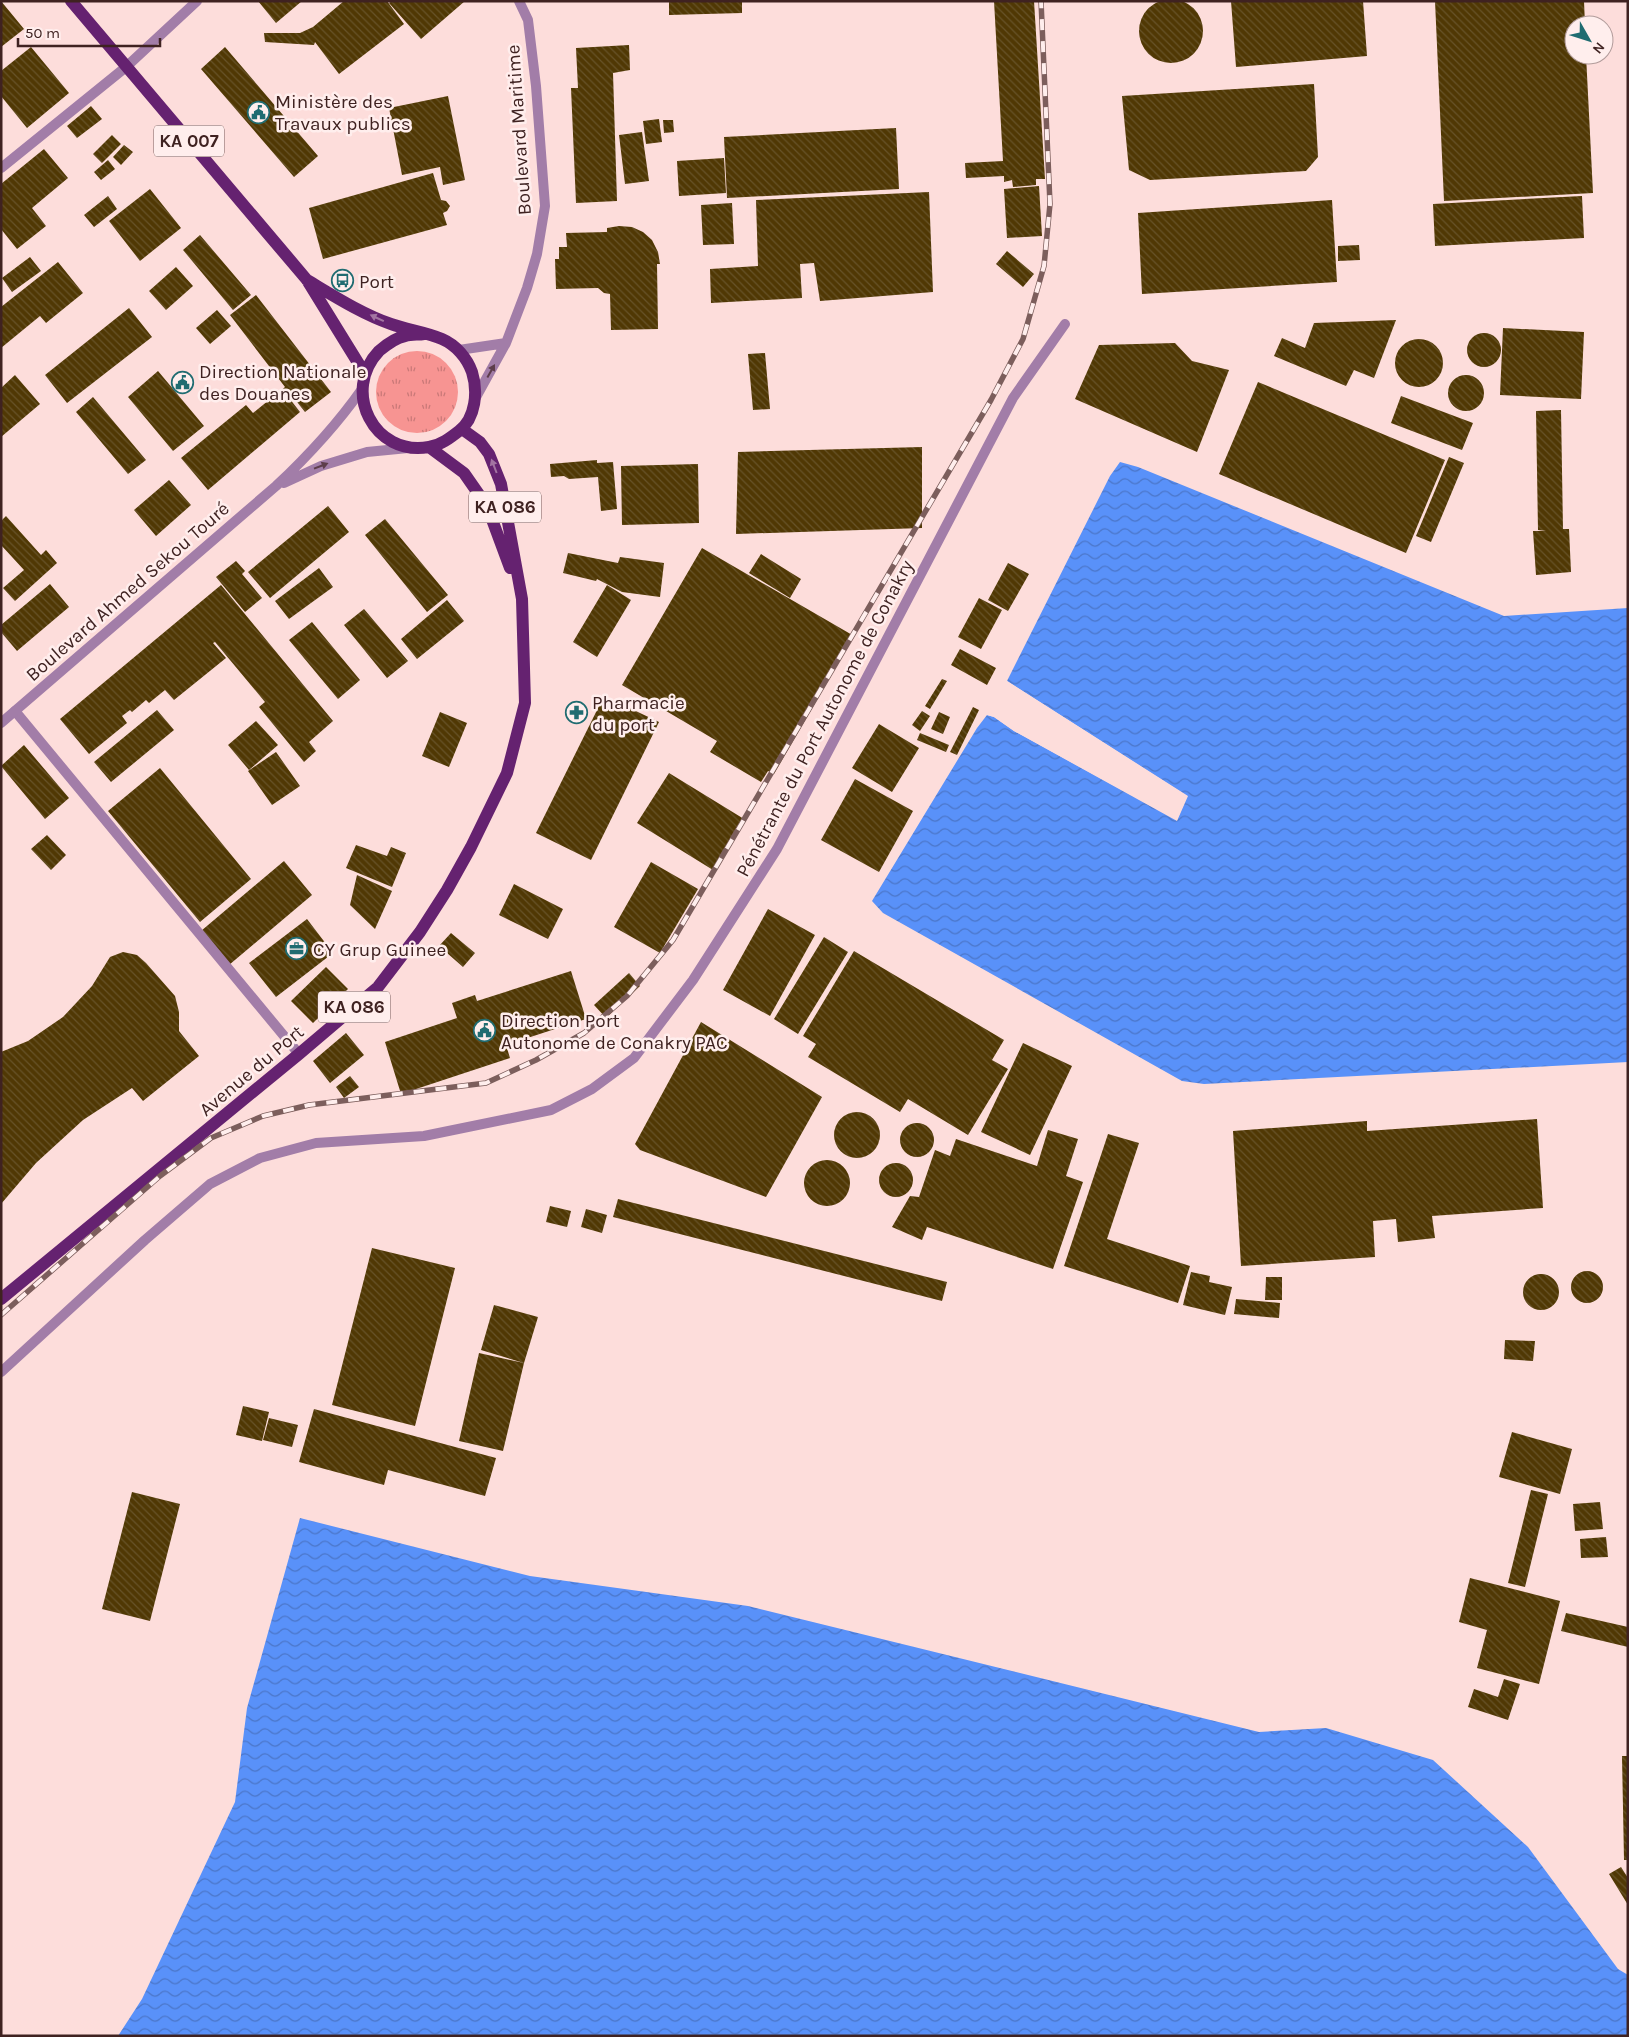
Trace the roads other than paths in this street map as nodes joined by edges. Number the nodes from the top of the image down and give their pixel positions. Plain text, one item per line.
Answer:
1 (71, 1) edge
2 (196, 1) edge
3 (519, 1) edge
4 (126, 67) junction
5 (1, 168) edge
6 (307, 280) junction
7 (1066, 324) dead end
8 (424, 334) junction
9 (506, 343) junction
10 (459, 350) junction
11 (365, 374) junction
12 (362, 389) junction
13 (475, 399) junction
14 (462, 429) junction
15 (430, 447) junction
16 (412, 448) junction
17 (276, 486) junction
18 (522, 598) junction
19 (15, 711) junction
20 (1, 723) edge
21 (299, 1054) junction
22 (1, 1299) edge
23 (1, 1372) edge

1 - 4 main road, KA 007
2 - 4 street
3 - 9 street, Boulevard Maritime
4 - 5 street
4 - 6 main road, KA 007
8 -> 6 main road, KA 007
6 - 11 main road, KA 007
7 - 23 street, Pénétrante du Port Autonome de Conakry
8 - 10 main road
8 - 11 main road
9 - 10 street
13 -> 9 street, Boulevard Maritime
10 - 13 main road
11 - 12 main road
12 - 16 main road
12 - 17 street, Boulevard Ahmed Sekou Touré
13 - 14 main road
14 - 15 main road
18 -> 14 main road, Avenue du Port / KA 086
15 - 16 main road
15 - 18 main road, Avenue du Port / KA 086
17 -> 16 street, Boulevard Ahmed Sekou Touré
17 - 19 street, Boulevard Ahmed Sekou Touré
18 - 21 main road, Avenue du Port / KA 086
19 - 20 street, Boulevard Ahmed Sekou Touré
19 - 21 street
21 - 22 main road, Avenue du Port / KA 086

